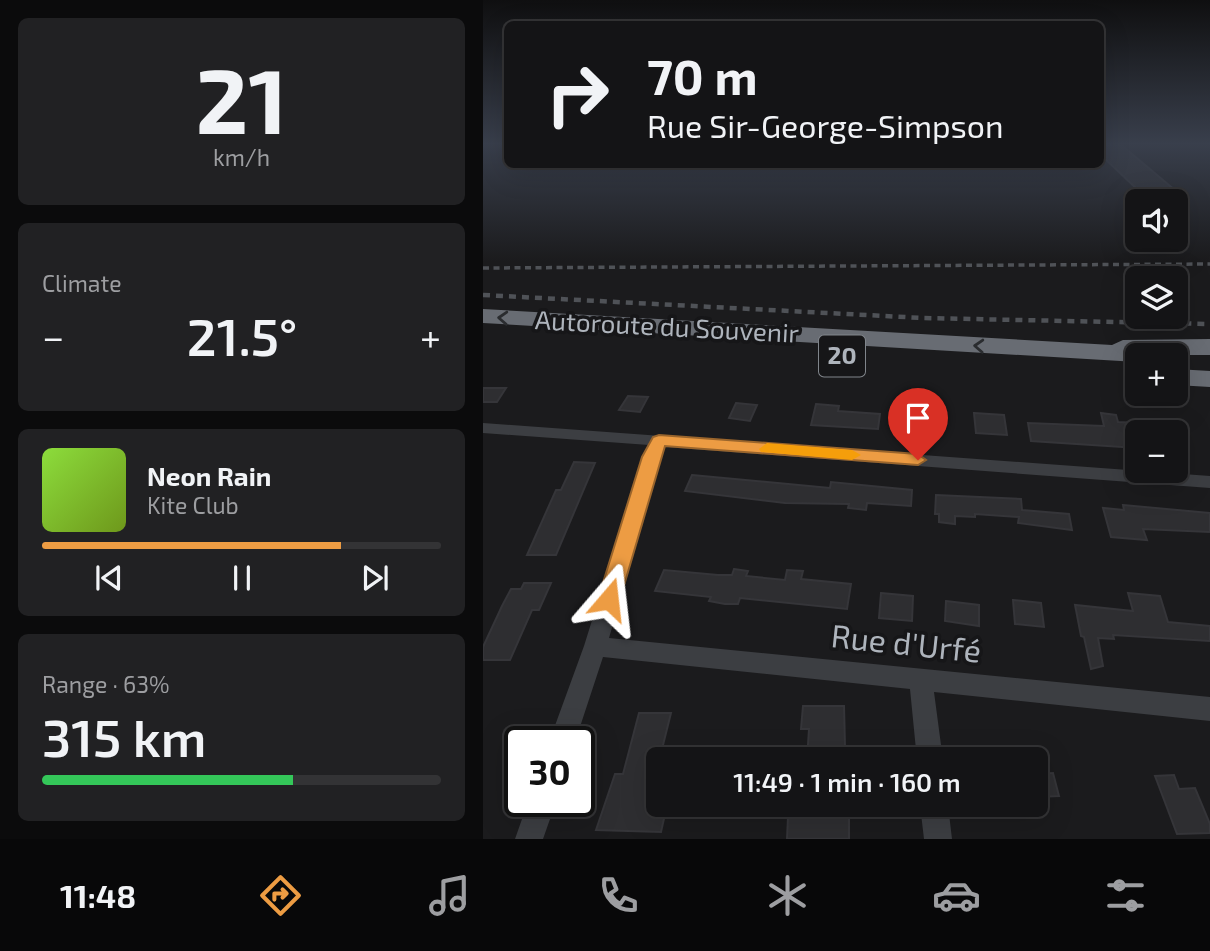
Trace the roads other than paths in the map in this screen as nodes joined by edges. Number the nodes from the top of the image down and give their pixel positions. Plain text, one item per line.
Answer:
1 (483, 316) edge
2 (483, 334) edge
3 (1210, 347) edge
4 (1047, 349) junction
5 (1125, 354) edge
6 (1188, 358) edge
7 (1210, 359) edge
8 (1125, 373) edge
9 (1188, 378) edge
10 (1210, 379) edge
11 (483, 428) edge
12 (659, 440) junction
13 (1210, 482) edge
14 (595, 646) junction
15 (921, 680) junction
16 (1210, 709) edge
17 (568, 726) edge
18 (929, 747) edge
19 (537, 817) edge
20 (935, 817) edge
21 (529, 839) edge
22 (937, 839) edge

4 -> 1 highway, Autoroute du Souvenir / 20
2 - 8 highway, Autoroute du Souvenir / 20
3 - 4 highway
4 - 5 highway, Autoroute du Souvenir / 20
6 - 7 highway
9 - 10 highway
11 - 12 street
12 - 13 street
12 - 14 street
14 - 15 street, Rue d'Urfé
14 - 17 street
15 - 16 street, Rue d'Urfé
15 - 18 street
19 - 21 street
20 - 22 street

